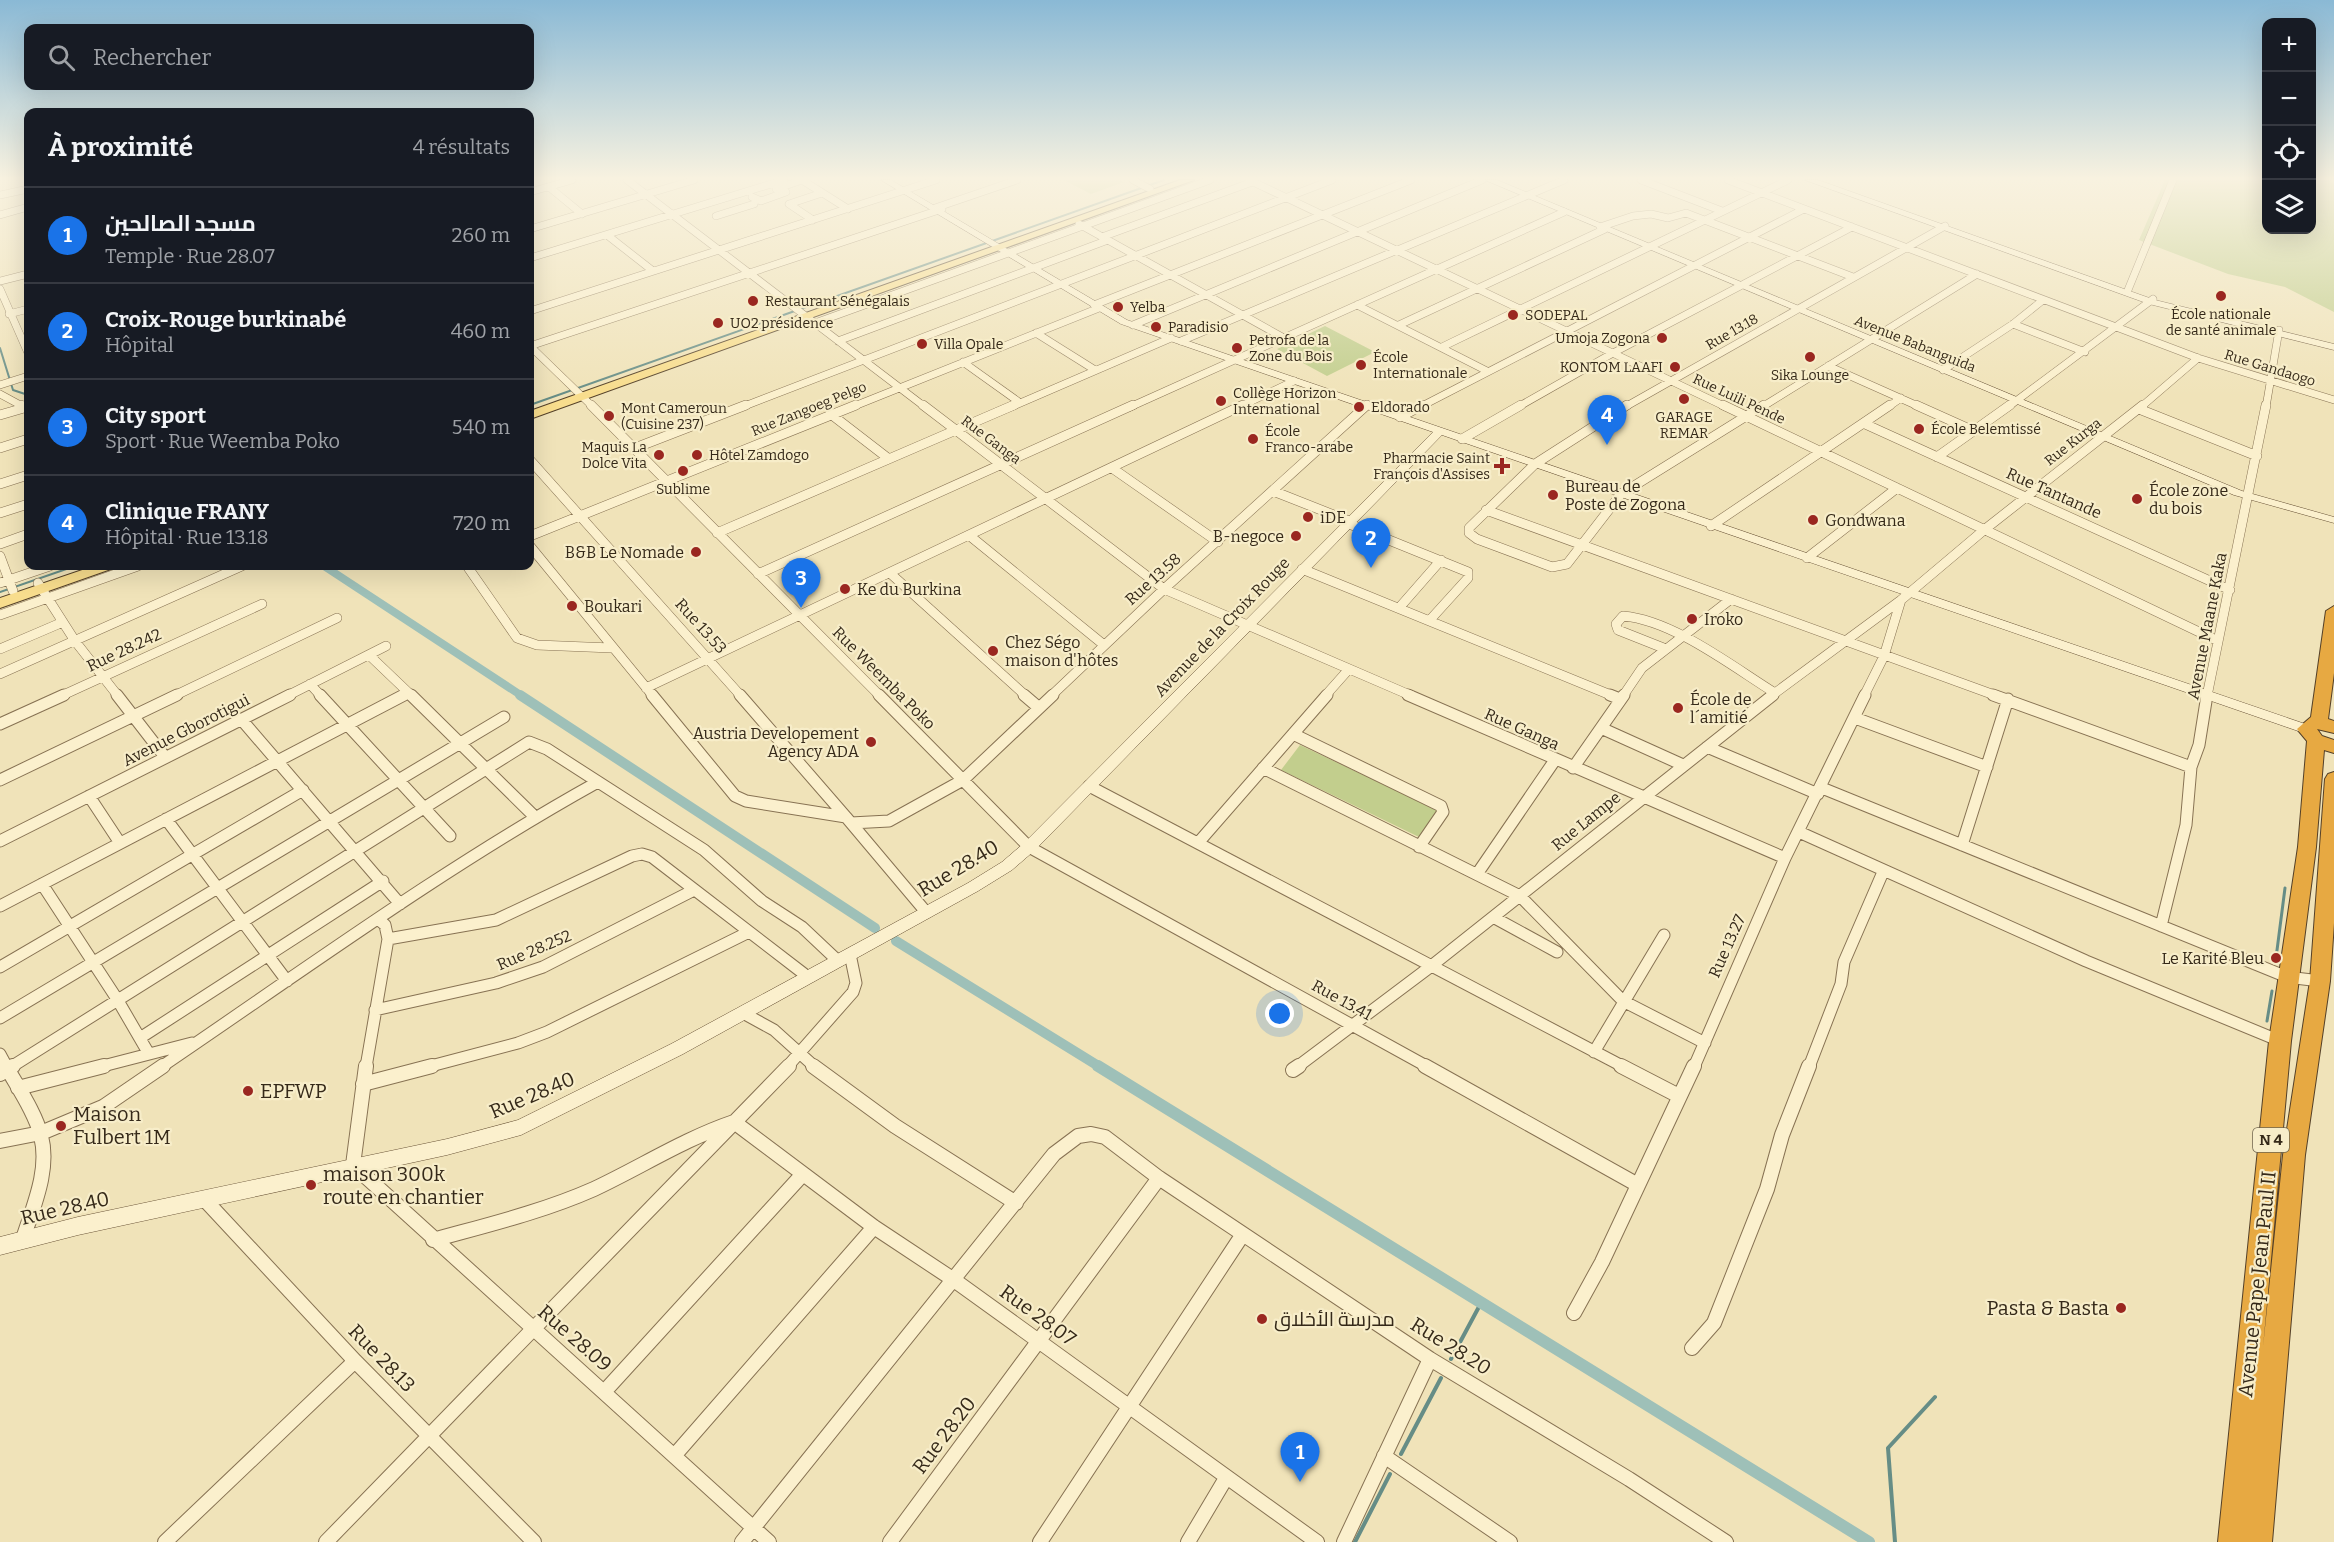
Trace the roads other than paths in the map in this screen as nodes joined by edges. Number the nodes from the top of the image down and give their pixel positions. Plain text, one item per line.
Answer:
1 (550, 252) edge
2 (629, 252) edge
3 (713, 252) edge
4 (722, 252) edge
5 (811, 252) edge
6 (990, 252) edge
7 (1007, 252) edge
8 (1073, 252) edge
9 (1130, 252) edge
10 (1144, 252) edge
11 (1229, 252) edge
12 (1310, 252) edge
13 (1390, 252) edge
14 (1399, 252) edge
15 (1474, 252) edge
16 (1553, 252) edge
17 (1642, 252) edge
18 (1660, 252) edge
19 (1725, 252) edge
20 (1787, 252) edge
21 (1805, 252) edge
22 (1898, 252) edge
23 (1920, 252) edge
24 (2015, 252) edge
25 (2016, 252) edge
26 (2142, 252) edge
27 (1136, 255) junction
28 (1797, 256) junction
29 (534, 257) edge
30 (1696, 267) junction
31 (1033, 268) junction
32 (1435, 269) junction
33 (653, 271) junction
34 (749, 273) junction
35 (1977, 274) junction
36 (24, 275) edge
37 (1170, 275) junction
38 (1853, 277) junction
39 (0, 281) edge
40 (1060, 285) junction
41 (1740, 286) junction
42 (0, 289) edge
43 (1476, 289) junction
44 (2128, 290) junction
45 (1205, 295) junction
46 (2043, 300) junction
47 (2153, 300) junction
48 (1357, 304) junction
49 (1096, 307) junction
50 (534, 309) edge
51 (1797, 309) junction
52 (24, 310) edge
53 (1520, 310) junction
54 (9, 314) junction
55 (1243, 316) junction
56 (807, 318) junction
57 (2013, 324) junction
58 (1133, 325) junction
59 (1399, 325) junction
60 (2118, 327) junction
61 (1565, 331) junction
62 (2278, 331) junction
63 (1036, 333) junction
64 (1284, 338) junction
65 (1176, 339) junction
66 (1869, 340) junction
67 (838, 341) junction
68 (534, 342) edge
69 (24, 345) edge
70 (2334, 345) edge
71 (534, 346) edge
72 (1442, 347) junction
73 (2085, 352) junction
74 (1613, 353) junction
75 (2198, 358) junction
76 (1233, 360) junction
77 (864, 361) junction
78 (963, 362) junction
79 (1828, 366) junction
80 (1095, 370) junction
81 (1943, 370) junction
82 (1487, 371) junction
83 (24, 377) edge
84 (17, 380) junction
85 (1294, 381) junction
86 (1671, 381) junction
87 (2268, 381) junction
88 (24, 382) edge
89 (2, 384) edge
90 (900, 388) junction
91 (0, 394) edge
92 (582, 396) junction
93 (1901, 398) junction
94 (2334, 400) edge
95 (2017, 401) junction
96 (1019, 402) junction
97 (1367, 405) junction
98 (24, 407) edge
99 (534, 408) edge
100 (24, 409) edge
101 (2139, 409) junction
102 (534, 414) edge
103 (0, 415) edge
104 (832, 415) junction
105 (1400, 417) junction
106 (1746, 417) junction
107 (1865, 424) junction
108 (956, 431) junction
109 (1440, 431) junction
110 (1974, 431) junction
111 (2102, 437) junction
112 (1462, 439) junction
113 (24, 440) edge
114 (0, 448) edge
115 (634, 448) junction
116 (1820, 452) junction
117 (2257, 456) junction
118 (1937, 457) junction
119 (889, 459) junction
120 (1000, 464) junction
121 (1535, 464) junction
122 (534, 465) edge
123 (1112, 468) junction
124 (24, 475) edge
125 (666, 481) junction
126 (0, 484) edge
127 (1897, 488) junction
128 (1274, 491) junction
129 (1621, 494) junction
130 (2026, 497) junction
131 (2248, 497) junction
132 (1045, 499) junction
133 (24, 505) edge
134 (1486, 510) junction
135 (0, 513) edge
136 (579, 516) junction
137 (2334, 520) edge
138 (1348, 522) junction
139 (1711, 526) junction
140 (1984, 530) junction
141 (717, 533) junction
142 (534, 534) edge
143 (24, 535) edge
144 (970, 536) junction
145 (1218, 542) junction
146 (0, 544) edge
147 (1583, 545) junction
148 (534, 551) edge
149 (0, 556) edge
150 (1807, 558) junction
151 (1441, 560) junction
152 (1302, 569) junction
153 (42, 570) edge
154 (80, 570) edge
155 (96, 570) edge
156 (122, 570) edge
157 (233, 570) edge
158 (470, 570) edge
159 (758, 574) junction
160 (891, 574) junction
161 (6, 588) edge
162 (1164, 589) junction
163 (43, 590) junction
164 (2230, 590) junction
165 (1904, 596) junction
166 (1731, 600) junction
167 (0, 603) edge
168 (262, 604) dead end
169 (1399, 608) junction
170 (2334, 612) edge
171 (0, 615) edge
172 (801, 616) junction
173 (337, 618) dead end
174 (1429, 621) junction
175 (63, 622) junction
176 (1248, 626) junction
177 (1682, 637) junction
178 (75, 641) junction
179 (1845, 641) junction
180 (2218, 641) junction
181 (1104, 645) junction
182 (386, 646) dead end
183 (612, 648) junction
184 (1666, 649) junction
185 (0, 650) edge
186 (369, 655) junction
187 (1884, 656) junction
188 (710, 659) junction
189 (1349, 669) junction
190 (0, 674) edge
191 (103, 676) junction
192 (310, 684) junction
193 (646, 688) junction
194 (407, 693) junction
195 (1775, 693) junction
196 (2207, 695) junction
197 (1620, 699) junction
198 (2008, 699) junction
199 (1038, 707) junction
200 (134, 717) junction
201 (504, 717) dead end
202 (1855, 718) junction
203 (241, 719) junction
204 (0, 724) edge
205 (347, 724) junction
206 (1601, 728) junction
207 (2322, 733) edge
208 (1293, 734) junction
209 (460, 742) junction
210 (1707, 747) junction
211 (165, 757) junction
212 (278, 760) junction
213 (1555, 760) junction
214 (1683, 765) junction
215 (1987, 767) junction
216 (2191, 767) junction
217 (488, 768) junction
218 (1263, 768) junction
219 (1573, 768) junction
220 (397, 779) junction
221 (2334, 779) edge
222 (0, 780) edge
223 (963, 780) junction
224 (596, 783) junction
225 (1089, 786) junction
226 (303, 790) junction
227 (1820, 791) junction
228 (89, 796) junction
229 (1643, 797) junction
230 (423, 808) junction
231 (535, 817) junction
232 (166, 819) junction
233 (848, 820) junction
234 (328, 821) junction
235 (1799, 832) junction
236 (450, 837) dead end
237 (0, 841) edge
238 (120, 843) junction
239 (1198, 843) junction
240 (1962, 845) junction
241 (1029, 847) junction
242 (1419, 847) junction
243 (355, 850) junction
244 (192, 855) junction
245 (1785, 858) junction
246 (1883, 872) junction
247 (1477, 874) junction
248 (384, 881) junction
249 (42, 884) junction
250 (217, 887) junction
251 (694, 890) junction
252 (1520, 896) junction
253 (400, 904) junction
254 (0, 906) edge
255 (926, 912) junction
256 (1493, 917) junction
257 (378, 919) junction
258 (242, 922) junction
259 (69, 926) junction
260 (2161, 926) junction
261 (749, 932) junction
262 (1664, 935) dead end
263 (388, 939) junction
264 (1557, 952) dead end
265 (843, 957) junction
266 (268, 958) junction
267 (93, 963) junction
268 (0, 967) edge
269 (1431, 967) junction
270 (808, 977) junction
271 (2287, 977) junction
272 (287, 981) junction
273 (2320, 981) junction
274 (117, 999) junction
275 (1623, 1001) junction
276 (375, 1010) junction
277 (743, 1013) junction
278 (0, 1018) edge
279 (1353, 1025) junction
280 (140, 1038) junction
281 (2280, 1041) junction
282 (198, 1042) junction
283 (1705, 1043) junction
284 (1594, 1052) junction
285 (0, 1054) edge
286 (149, 1054) junction
287 (798, 1055) junction
288 (1293, 1070) dead end
289 (4, 1071) edge
290 (363, 1084) junction
291 (18, 1088) junction
292 (1678, 1096) junction
293 (734, 1122) junction
294 (41, 1133) junction
295 (0, 1141) edge
296 (353, 1165) junction
297 (803, 1174) junction
298 (1159, 1178) junction
299 (1638, 1185) junction
300 (205, 1200) junction
301 (1016, 1203) junction
302 (874, 1227) junction
303 (1244, 1234) junction
304 (23, 1239) junction
305 (433, 1240) junction
306 (0, 1246) edge
307 (954, 1280) junction
308 (1574, 1313) dead end
309 (533, 1330) junction
310 (1039, 1342) junction
311 (1692, 1348) dead end
312 (1430, 1359) junction
313 (355, 1361) junction
314 (604, 1392) junction
315 (1130, 1407) junction
316 (430, 1437) junction
317 (674, 1456) junction
318 (1384, 1456) junction
319 (1226, 1478) junction
320 (753, 1528) junction
321 (165, 1542) edge
322 (326, 1542) edge
323 (534, 1542) edge
324 (742, 1542) edge
325 (769, 1542) edge
326 (890, 1542) edge
327 (1040, 1542) edge
328 (1188, 1542) edge
329 (1317, 1542) edge
330 (1344, 1542) edge
331 (1510, 1542) edge
332 (1726, 1542) edge
333 (2232, 1542) edge
334 (2259, 1542) edge

1 - 29 street
2 - 33 street
3 - 33 street
4 - 34 street, Rue Ganga
5 - 34 street
6 - 56 main road
7 - 31 street
8 - 31 street
9 - 27 street
10 - 27 street
11 - 37 street, Rue Zangoeg Pelgo
12 - 45 street
13 - 55 street
14 - 32 street, Rue Luili Pende
15 - 32 street
16 - 43 street
17 - 53 street
18 - 30 street, Avenue Babanguida
19 - 30 street
20 - 28 street
21 - 28 street
22 - 38 street, Rue 13.18
23 - 35 street, Rue Gandaogo
24 - 47 street
25 - 44 street
26 - 44 street
27 - 37 street
27 - 40 street
28 - 38 street
28 - 41 street
30 - 41 street, Avenue Babanguida
30 - 61 street
31 - 40 street
31 - 67 street
32 - 43 street, Rue Luili Pende
32 - 48 street
33 - 50 street
34 - 56 street, Rue Ganga
34 - 68 street
35 - 46 street, Rue Gandaogo
35 - 66 street
36 - 39 street
37 - 45 street
37 - 49 street, Rue Zangoeg Pelgo
38 - 51 street, Rue 13.18
40 - 49 street
40 - 77 street
41 - 51 street, Avenue Babanguida
41 - 74 street
42 - 54 street
43 - 53 street, Rue Luili Pende
43 - 59 street
44 - 47 street
45 - 55 street
45 - 58 street
46 - 57 street
46 - 60 street, Rue Gandaogo
47 - 60 street
47 - 62 street
48 - 59 street
48 - 64 street
49 - 58 street
49 - 63 street, Rue Zangoeg Pelgo
51 - 66 street, Avenue Babanguida
51 - 86 street, Rue 13.18
52 - 54 street
53 - 61 street, Rue Luili Pende
53 - 72 street
54 - 69 street
55 - 64 street
55 - 65 street
56 - 67 street, Rue Ganga
56 - 92 main road
57 - 73 street
57 - 81 street
58 - 65 street
59 - 72 street
60 - 73 street
60 - 75 street, Rue Gandaogo
61 - 74 street, Rue Luili Pende
61 - 82 street
62 - 70 street
62 - 87 street, Avenue Maane Kaka
63 - 78 street, Rue Zangoeg Pelgo
63 - 80 street
64 - 76 street
65 - 76 street
65 - 80 street
66 - 79 street
66 - 81 street, Avenue Babanguida
67 - 77 street, Rue Ganga
71 - 92 street, Rue Weemba Poko
72 - 82 street
73 - 95 street
74 - 86 street, Rue Luili Pende
74 - 112 street
75 - 87 street, Rue Gandaogo
75 - 101 street, Rue Kurga
76 - 85 street
76 - 120 street
77 - 90 street, Rue Ganga
77 - 115 street
78 - 90 street, Rue Zangoeg Pelgo
78 - 96 street
79 - 93 street
79 - 106 street
80 - 96 street
81 - 95 street, Avenue Babanguida
82 - 105 street
83 - 84 street
84 - 88 street
84 - 89 street
85 - 97 street
85 - 123 street
86 - 106 street, Rue Luili Pende
86 - 121 street, Rue 13.18
87 - 94 street, Rue Gandaogo
87 - 117 street, Avenue Maane Kaka
90 - 104 street, Rue Zangoeg Pelgo
90 - 108 street, Rue Ganga
91 - 98 street
92 - 99 main road
92 - 102 main road
92 - 115 street, Rue Weemba Poko
93 - 107 street
93 - 110 street
95 - 110 street
95 - 111 street, Avenue Babanguida
96 - 108 street
97 - 105 street
97 - 128 street, Rue 13.58
100 - 103 street
101 - 111 street, Rue Kurga
101 - 117 street
104 - 119 street
104 - 125 street, Rue Zangoeg Pelgo
105 - 109 street
106 - 116 street, Rue Luili Pende
106 - 129 street
107 - 116 street
107 - 118 street, Rue Tantande
108 - 119 street
108 - 120 street, Rue Ganga
109 - 112 street
109 - 138 street, Avenue de la Croix Rouge
110 - 118 street
111 - 130 street, Rue Kurga
111 - 131 street, Avenue Babanguida
112 - 121 street
113 - 114 street
115 - 125 street, Rue Weemba Poko
116 - 127 street, Rue Luili Pende
116 - 139 street
117 - 131 street, Avenue Maane Kaka
118 - 130 street, Rue Tantande
119 - 141 street
120 - 132 street, Rue Ganga
120 - 159 street
121 - 129 street
121 - 134 street, Rue 13.18
122 - 136 street, Rue 13.53
123 - 132 street
123 - 145 street
124 - 126 street
125 - 136 street, Rue Zangoeg Pelgo
125 - 141 street, Rue Weemba Poko
127 - 140 street, Rue Luili Pende
127 - 150 street
128 - 138 street
128 - 145 street, Rue 13.58
129 - 139 street
129 - 147 street
130 - 140 street, Rue Kurga
130 - 164 street, Rue Tantande
131 - 137 street, Avenue Babanguida
131 - 164 street, Avenue Maane Kaka
132 - 144 street
132 - 162 street, Rue Ganga
133 - 135 street
134 - 147 street
134 - 147 street, Rue 13.18
136 - 142 street, Rue Zangoeg Pelgo
136 - 188 street, Rue 13.53
138 - 151 street
138 - 152 street, Avenue de la Croix Rouge
139 - 150 street
140 - 165 street, Rue Kurga
140 - 180 street, Rue Luili Pende
141 - 159 street, Rue Weemba Poko
143 - 146 street
144 - 160 street
144 - 181 street
145 - 162 street, Rue 13.58
147 - 166 street
148 - 183 street
149 - 161 street
150 - 165 street
151 - 169 street
151 - 174 street
152 - 169 street
152 - 176 street, Avenue de la Croix Rouge
153 - 161 street
154 - 163 main road
155 - 163 main road
156 - 163 street
157 - 178 street
158 - 183 street
159 - 172 street, Rue Weemba Poko
160 - 172 street
160 - 199 street
161 - 163 main road
162 - 176 street, Rue Ganga
162 - 181 street, Rue 13.58
163 - 167 main road
163 - 171 street
163 - 175 street
164 - 180 street, Avenue Maane Kaka
165 - 179 street, Rue Lampe
165 - 187 street, Rue 13.27
165 - 196 street
166 - 177 street
166 - 179 street
168 - 191 street, Rue 28.242
169 - 174 street
170 - 207 highway, Avenue Pape Jean Paul II / N 4
172 - 188 street
172 - 223 street, Rue Weemba Poko
173 - 200 street
174 - 197 street
175 - 178 street
175 - 185 street
176 - 189 street, Rue Ganga
176 - 225 street, Avenue de la Croix Rouge
177 - 184 street
177 - 184 street
177 - 195 street
178 - 190 street
178 - 191 street
179 - 187 street
179 - 195 street, Rue Lampe
180 - 196 street, Avenue Maane Kaka
181 - 199 street, Rue 13.58
182 - 186 street, Avenue Gborotigui
183 - 193 street
184 - 197 street
186 - 192 street, Avenue Gborotigui
186 - 194 street
187 - 198 street
187 - 202 street, Rue 13.27
188 - 193 street
188 - 233 street, Rue 13.53
189 - 208 street
189 - 213 street, Rue Ganga
191 - 200 street
191 - 204 street, Rue 28.242
192 - 203 street, Avenue Gborotigui
192 - 205 street
193 - 233 street
194 - 205 street
194 - 209 street
195 - 210 street, Rue Lampe
196 - 207 street
196 - 216 street, Avenue Maane Kaka
197 - 206 street
198 - 215 street
198 - 216 street
199 - 223 street, Rue 13.58
200 - 211 street
200 - 222 street
201 - 209 street
202 - 215 street
202 - 227 street, Rue 13.27
203 - 211 street, Avenue Gborotigui
203 - 212 street
205 - 212 street
205 - 220 street
206 - 214 street
206 - 219 street
207 - 271 highway, Avenue Pape Jean Paul II / N 4
208 - 218 street
208 - 242 street
209 - 217 street
209 - 220 street
210 - 214 street, Rue Lampe
210 - 227 street
211 - 228 street, Avenue Gborotigui
212 - 226 street
212 - 232 street
213 - 219 street, Rue Ganga
213 - 247 street
214 - 229 street, Rue Lampe
215 - 240 street
216 - 260 street, Avenue Maane Kaka
217 - 224 street
217 - 230 street
217 - 231 street
218 - 239 street
218 - 242 street
219 - 229 street, Rue Ganga
220 - 230 street
220 - 234 street
221 - 273 highway, Avenue Pape Jean Paul II / N 4
223 - 233 street
223 - 241 street, Rue Weemba Poko
224 - 231 street
224 - 265 street
225 - 239 street
225 - 241 street, Avenue de la Croix Rouge
226 - 234 street
226 - 244 street
227 - 235 street, Rue 13.27
227 - 240 street
228 - 237 street, Avenue Gborotigui
228 - 238 street
229 - 245 street, Rue Ganga
229 - 252 street, Rue Lampe
230 - 236 street
230 - 243 street
231 - 253 street
232 - 238 street
232 - 244 street
233 - 255 street, Rue 13.53
234 - 243 street
234 - 250 street
235 - 245 street, Rue 13.27
235 - 246 street
238 - 249 street
239 - 269 street
240 - 260 street
241 - 255 street, Rue 28.40
241 - 279 street, Rue 13.41
242 - 247 street
243 - 248 street
243 - 258 street
244 - 250 street
244 - 259 street
245 - 283 street, Rue 13.27
246 - 281 street
246 - 311 street
247 - 252 street
248 - 253 street
248 - 266 street
249 - 254 street
249 - 259 street
250 - 258 street
250 - 267 street
251 - 261 street
251 - 263 street
251 - 276 street, Rue 28.252
252 - 256 street, Rue Lampe
252 - 275 street
253 - 257 street
255 - 265 street, Rue 28.40
256 - 264 street
256 - 269 street, Rue Lampe
257 - 263 street
257 - 272 street
258 - 266 street
258 - 274 street
259 - 267 street
259 - 268 street
260 - 271 street
261 - 270 street
261 - 290 street
262 - 275 street
263 - 276 street
265 - 270 street, Rue 28.40
265 - 287 street
266 - 272 street
266 - 280 street
267 - 274 street
267 - 278 street
269 - 279 street, Rue Lampe
269 - 284 street
270 - 277 street, Rue 28.40
271 - 273 street
271 - 281 highway, Avenue Pape Jean Paul II / N 4
272 - 282 street
273 - 334 highway, Avenue Pape Jean Paul II / N 4
274 - 280 street
274 - 289 street
275 - 283 street
275 - 284 street
276 - 290 street
277 - 287 street
277 - 296 street, Rue 28.40
279 - 288 street, Rue Lampe
279 - 299 street, Rue 13.41
280 - 286 street
281 - 333 highway, Avenue Pape Jean Paul II / N 4
282 - 286 street
282 - 294 street
283 - 292 street, Rue 13.27
284 - 292 street
285 - 289 street
286 - 291 street
287 - 293 street
287 - 301 street
289 - 291 street
290 - 296 street
291 - 294 street
292 - 299 street, Rue 13.27
293 - 297 street, Rue 28.07
293 - 305 street
293 - 309 street
294 - 295 street
294 - 304 street
296 - 300 street, Rue 28.40
296 - 305 street, Rue 28.09
297 - 302 street, Rue 28.07
297 - 314 street
298 - 301 street, Rue 28.20
298 - 303 street, Rue 28.20
298 - 310 street, Rue 28.20
299 - 308 street, Rue 13.27
300 - 304 street, Rue 28.40
300 - 313 street, Rue 28.13
301 - 307 street
302 - 307 street, Rue 28.07
302 - 317 street
303 - 312 street, Rue 28.20
303 - 315 street
304 - 306 street, Rue 28.40
305 - 309 street, Rue 28.09
307 - 310 street, Rue 28.07
307 - 320 street
309 - 314 street, Rue 28.09
309 - 316 street
310 - 315 street, Rue 28.07
310 - 326 street, Rue 28.20
312 - 318 street
312 - 332 street, Rue 28.20
313 - 316 street, Rue 28.13
313 - 321 street
314 - 317 street, Rue 28.09
315 - 319 street, Rue 28.07
315 - 327 street
316 - 322 street
316 - 323 street, Rue 28.13
317 - 320 street, Rue 28.09
318 - 330 street
318 - 331 street
319 - 328 street
319 - 329 street, Rue 28.07
320 - 324 street
320 - 325 street, Rue 28.09

